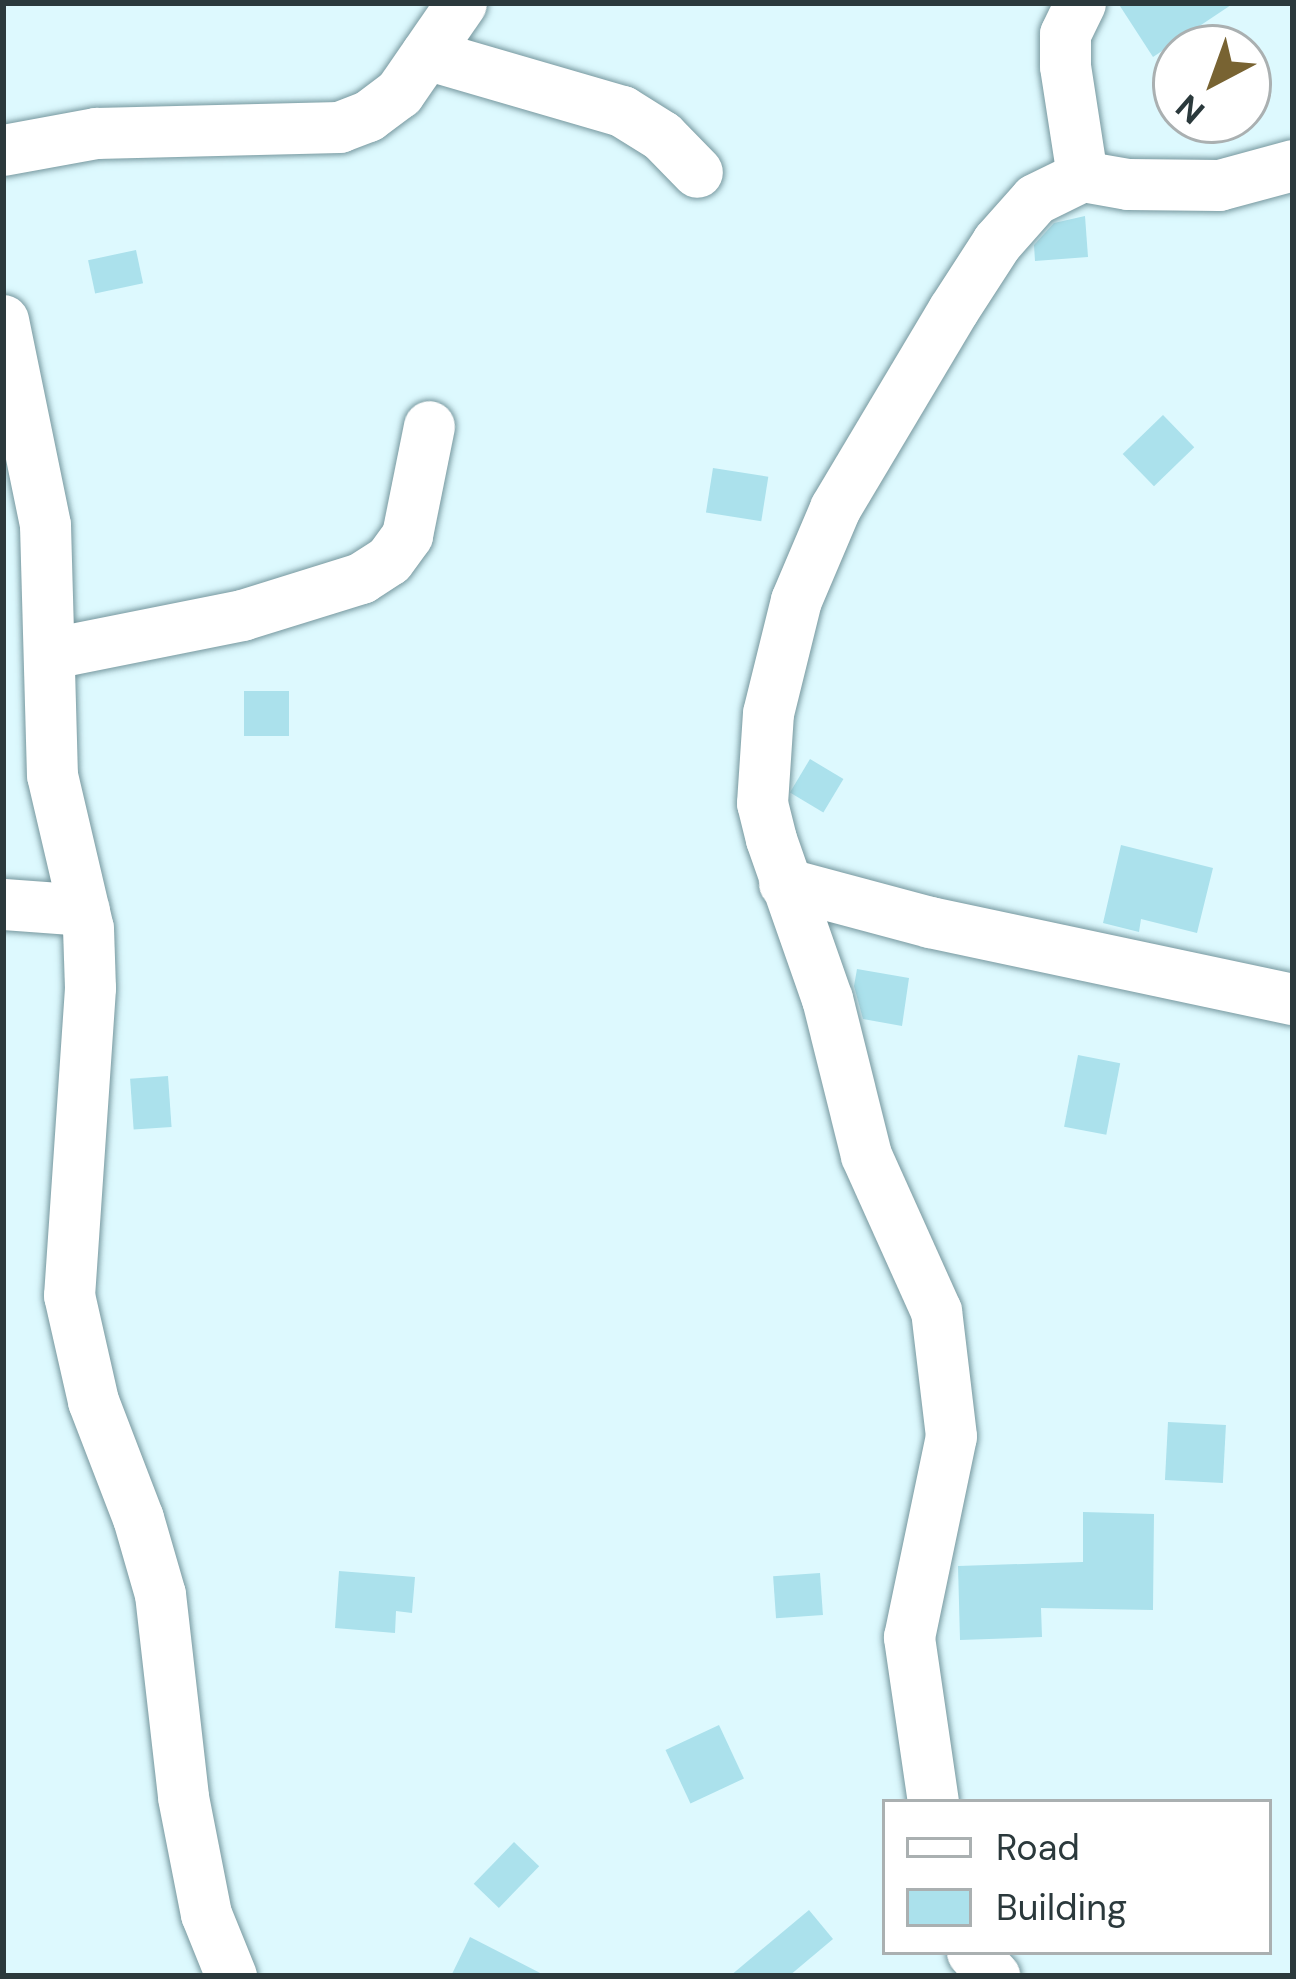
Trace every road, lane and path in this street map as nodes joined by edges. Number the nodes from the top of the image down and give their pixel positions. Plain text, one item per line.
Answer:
1 (460, 3) edge
2 (1080, 3) edge
3 (426, 54) junction
4 (3, 150) edge
5 (1293, 165) edge
6 (698, 172) dead end
7 (1082, 176) junction
8 (3, 320) edge
9 (429, 425) dead end
10 (52, 653) junction
11 (784, 883) junction
12 (3, 904) edge
13 (84, 910) junction
14 (1293, 999) edge
15 (933, 1799) edge
16 (231, 1976) edge

1 - 3 street
2 - 7 street
3 - 4 street
3 - 6 street
5 - 7 street
7 - 11 street
8 - 10 street
9 - 10 street
10 - 13 street
11 - 14 street
11 - 15 street
12 - 13 street
13 - 16 street

